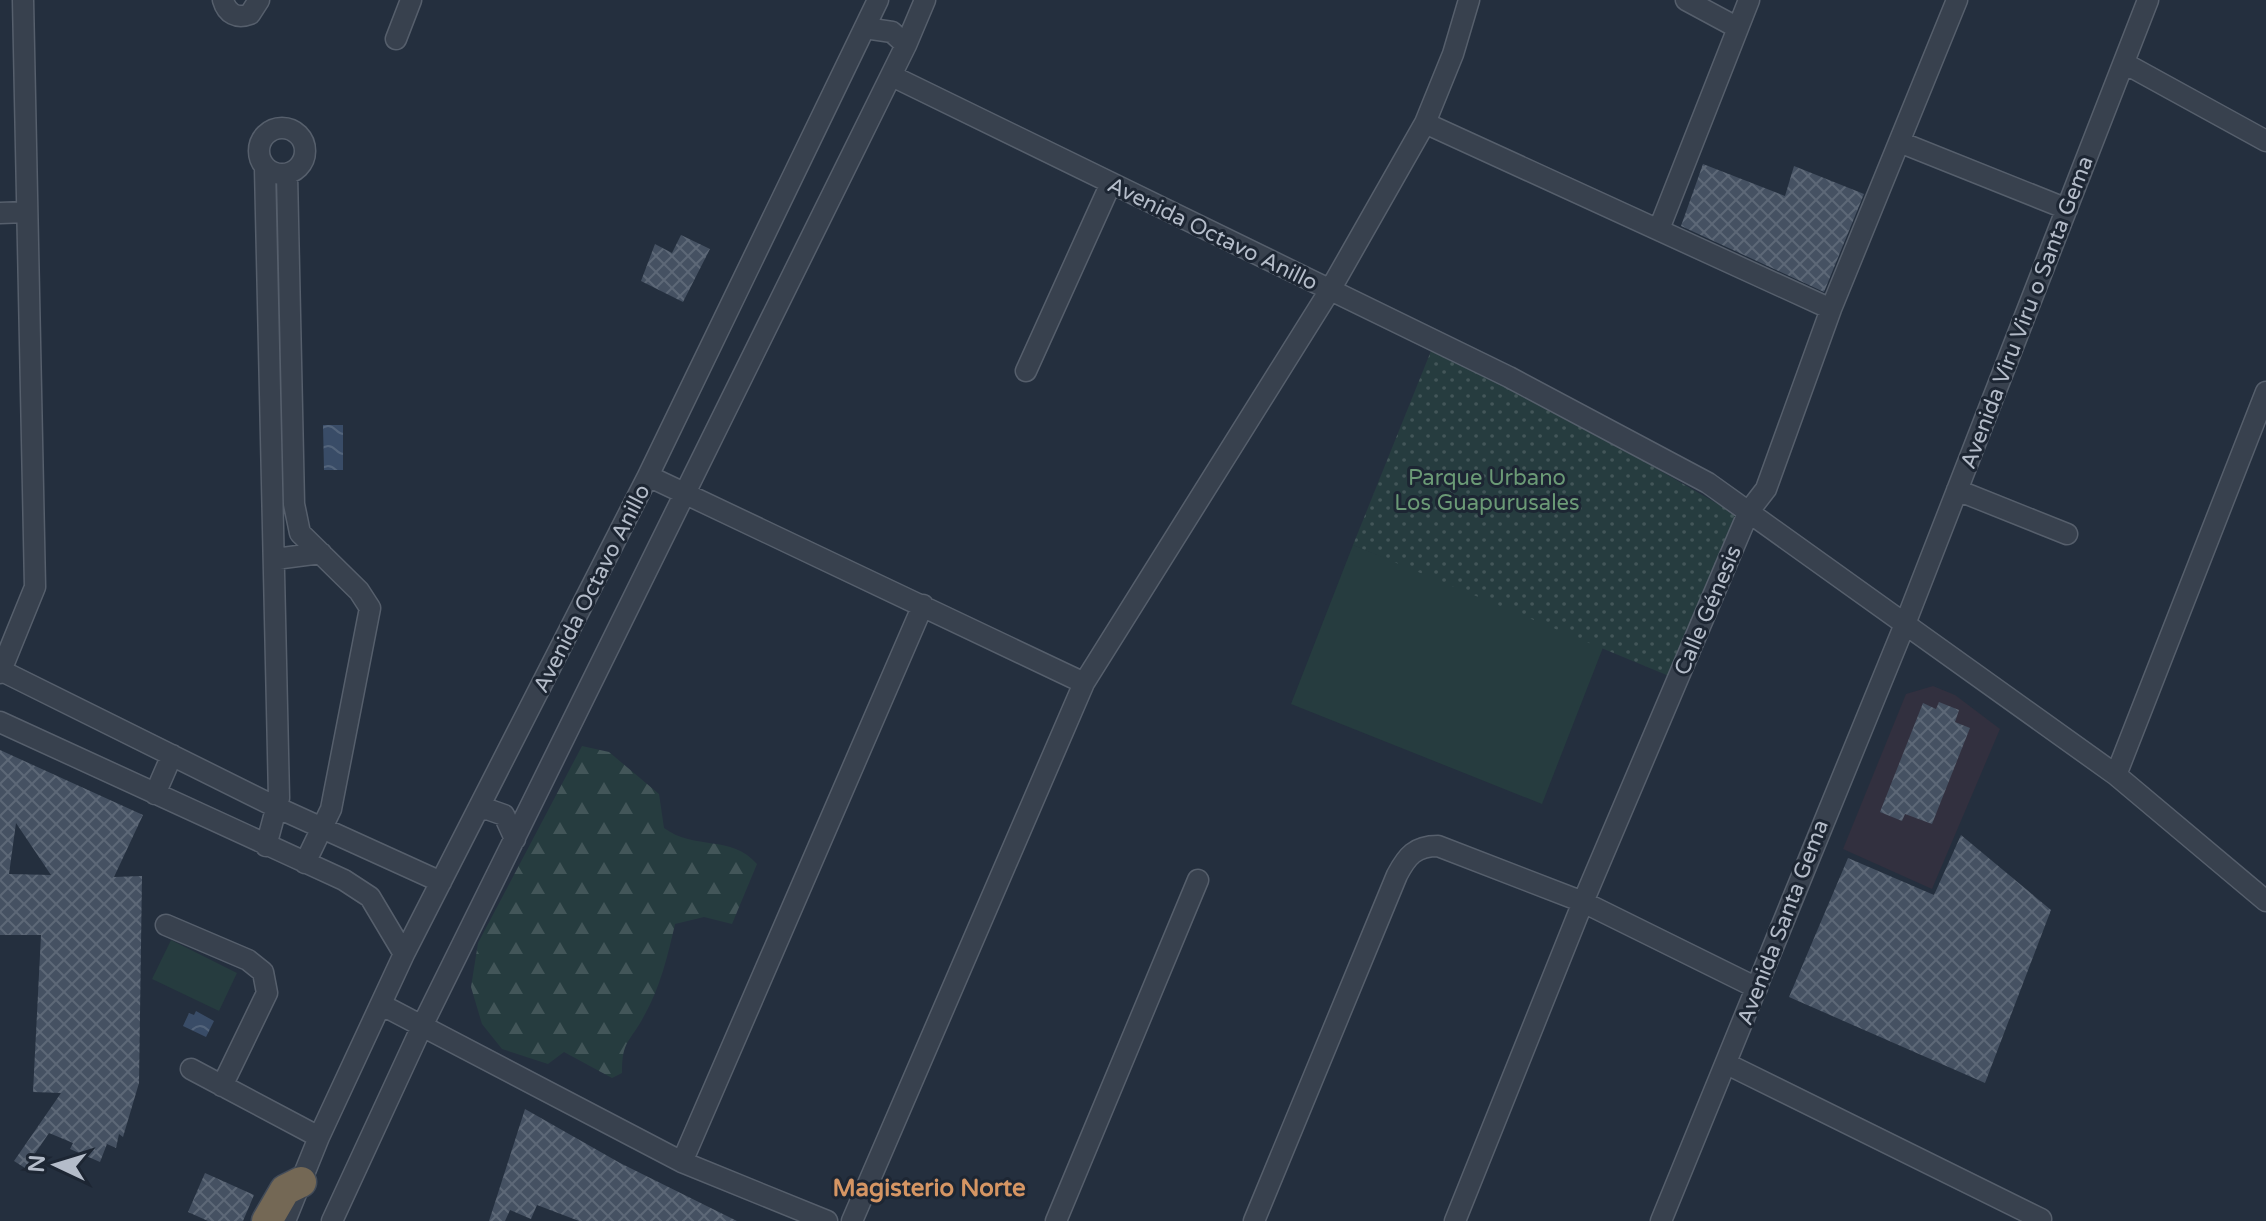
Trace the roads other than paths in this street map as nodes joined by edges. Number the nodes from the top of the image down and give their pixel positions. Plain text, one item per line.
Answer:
1 (23, 0) edge
2 (223, 0) edge
3 (259, 0) edge
4 (411, 0) edge
5 (878, 0) edge
6 (925, 0) edge
7 (1469, 0) edge
8 (1686, 0) edge
9 (1749, 0) edge
10 (1957, 0) edge
11 (2148, 0) edge
12 (865, 28) junction
13 (1738, 28) junction
14 (396, 39) dead end
15 (906, 45) junction
16 (2124, 63) junction
17 (892, 76) junction
18 (1425, 123) junction
19 (2266, 141) edge
20 (1902, 143) junction
21 (265, 168) junction
22 (287, 174) junction
23 (1111, 183) junction
24 (2067, 209) junction
25 (27, 212) junction
26 (0, 213) edge
27 (1659, 229) junction
28 (1330, 290) junction
29 (1831, 309) junction
30 (1026, 371) dead end
31 (2266, 392) edge
32 (648, 476) junction
33 (1957, 490) junction
34 (685, 494) junction
35 (1749, 511) junction
36 (2067, 534) dead end
37 (321, 553) junction
38 (275, 559) junction
39 (923, 605) junction
40 (1905, 624) junction
41 (0, 671) edge
42 (1084, 683) junction
43 (0, 722) edge
44 (172, 755) junction
45 (2116, 775) junction
46 (155, 794) junction
47 (276, 807) junction
48 (478, 810) junction
49 (322, 827) junction
50 (515, 839) junction
51 (266, 846) junction
52 (305, 863) junction
53 (1198, 880) dead end
54 (441, 882) junction
55 (2266, 901) edge
56 (1583, 902) junction
57 (166, 925) dead end
58 (404, 954) junction
59 (1757, 988) junction
60 (382, 1005) junction
61 (423, 1024) junction
62 (1727, 1064) junction
63 (191, 1069) dead end
64 (222, 1086) junction
65 (319, 1137) junction
66 (682, 1162) junction
67 (301, 1182) junction
68 (2041, 1219) edge
69 (267, 1221) edge
70 (285, 1221) edge
71 (332, 1221) edge
72 (827, 1221) edge
73 (852, 1221) edge
74 (1056, 1221) edge
75 (1254, 1221) edge
76 (1455, 1221) edge
77 (1661, 1221) edge

1 - 25 street
2 - 3 street
4 - 14 street
5 - 12 street, Avenida Octavo Anillo
6 - 15 street, Avenida Octavo Anillo
7 - 18 street, Avenida Octavo Anillo
8 - 13 street
9 - 13 street
10 - 20 street, Calle Génesis
11 - 16 street, Avenida Viru Viru o Santa Gema
12 - 15 street
12 - 32 street, Avenida Octavo Anillo
13 - 27 street
15 - 17 street, Avenida Octavo Anillo
16 - 19 street
16 - 24 street, Avenida Viru Viru o Santa Gema
17 - 23 street, Avenida Octavo Anillo
17 - 34 street, Avenida Octavo Anillo
18 - 27 street
18 - 28 street, Avenida Octavo Anillo
20 - 24 street
20 - 29 street, Calle Génesis
21 - 22 street
21 - 22 street
21 - 38 street
22 - 37 street
23 - 28 street, Avenida Octavo Anillo
23 - 30 street
24 - 33 street, Avenida Viru Viru o Santa Gema
25 - 26 street
25 - 41 street
27 - 29 street
28 - 35 street
28 - 42 street
29 - 35 street, Calle Génesis
31 - 45 street
32 - 34 street
32 - 48 street, Avenida Octavo Anillo
33 - 36 street
33 - 40 street, Avenida Viru Viru o Santa Gema
34 - 39 street
34 - 50 street, Avenida Octavo Anillo
35 - 40 street
35 - 56 street, Calle Génesis
37 - 38 street
37 - 49 street
38 - 47 street
39 - 42 street
39 - 66 street
40 - 45 street
40 - 59 street, Avenida Santa Gema
41 - 44 street
42 - 73 street
43 - 46 street
44 - 46 street
44 - 47 street
45 - 55 street
46 - 51 street
47 - 49 street
47 - 51 street
48 - 50 street
48 - 54 street, Avenida Octavo Anillo
49 - 52 street
49 - 54 street
50 - 61 street, Avenida Octavo Anillo
51 - 52 street
52 - 58 street
53 - 74 street
54 - 58 street, Avenida Octavo Anillo
56 - 59 street
56 - 75 street
56 - 76 street, Calle Génesis
57 - 64 street
58 - 60 street, Avenida Octavo Anillo
59 - 62 street, Avenida Santa Gema
60 - 61 street
60 - 65 street, Avenida Octavo Anillo
61 - 66 street
61 - 71 street, Avenida Octavo Anillo
62 - 68 street
62 - 77 street, Avenida Santa Gema
63 - 64 street
64 - 65 street
65 - 67 street, Avenida Octavo Anillo
66 - 72 street
67 - 69 highway
67 - 70 street, Avenida Octavo Anillo

